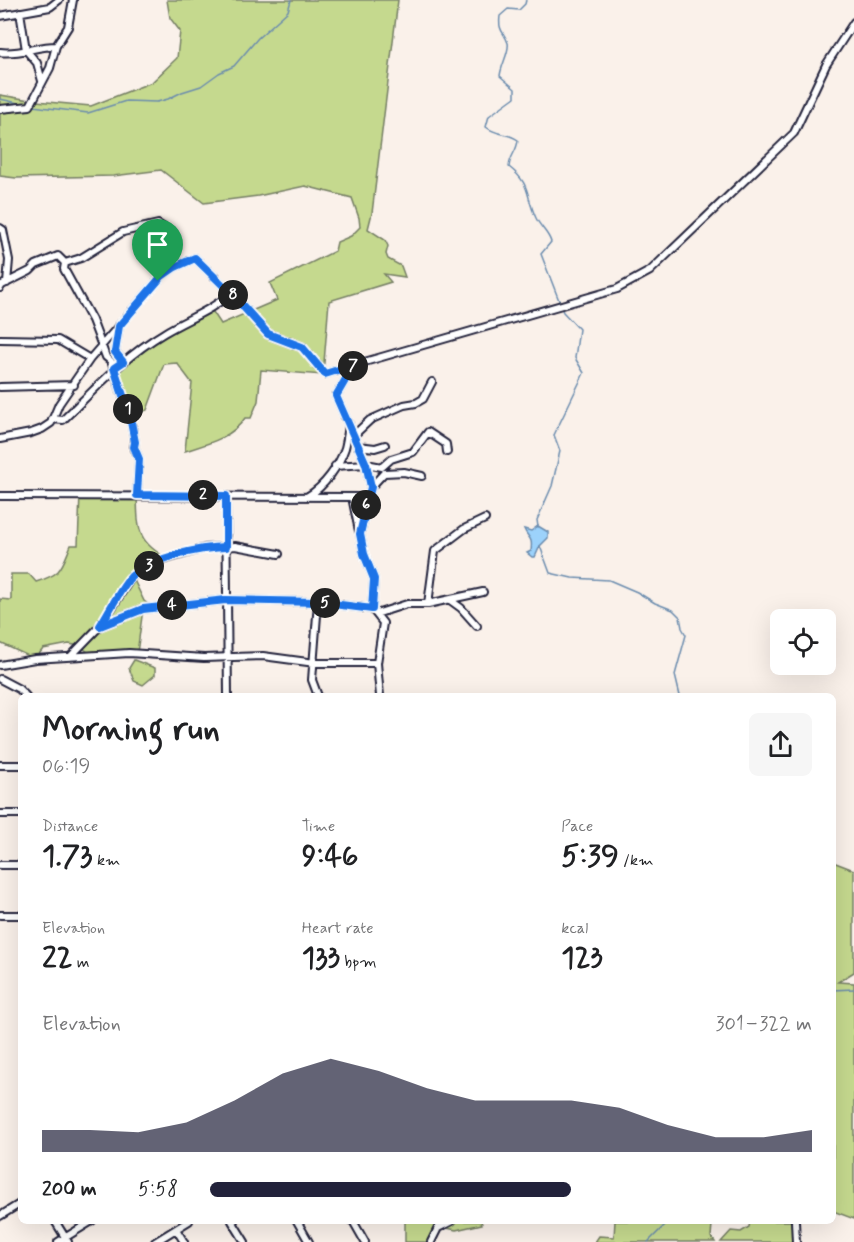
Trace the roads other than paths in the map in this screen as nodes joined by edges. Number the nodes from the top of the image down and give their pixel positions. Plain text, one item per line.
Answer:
1 (59, 0) edge
2 (73, 0) edge
3 (20, 12) junction
4 (0, 16) edge
5 (854, 22) edge
6 (56, 46) junction
7 (26, 50) junction
8 (0, 52) edge
9 (42, 81) junction
10 (0, 110) edge
11 (0, 228) edge
12 (65, 263) junction
13 (162, 276) junction
14 (7, 283) junction
15 (0, 288) edge
16 (231, 293) junction
17 (119, 326) junction
18 (0, 339) edge
19 (101, 346) junction
20 (90, 359) junction
21 (123, 362) junction
22 (354, 365) junction
23 (114, 368) junction
24 (432, 382) dead end
25 (74, 385) junction
26 (0, 387) edge
27 (52, 419) junction
28 (349, 424) junction
29 (354, 435) junction
30 (0, 439) edge
31 (385, 445) dead end
32 (358, 446) junction
33 (447, 453) dead end
34 (366, 464) junction
35 (335, 466) junction
36 (422, 476) dead end
37 (371, 487) junction
38 (137, 495) junction
39 (0, 496) edge
40 (226, 496) junction
41 (306, 496) junction
42 (352, 497) junction
43 (368, 497) junction
44 (485, 519) dead end
45 (360, 534) junction
46 (226, 547) junction
47 (279, 554) dead end
48 (483, 592) dead end
49 (226, 600) junction
50 (450, 600) junction
51 (318, 602) junction
52 (428, 604) junction
53 (374, 611) junction
54 (100, 626) junction
55 (477, 626) dead end
56 (71, 656) junction
57 (228, 658) junction
58 (315, 663) junction
59 (377, 663) junction
60 (0, 665) edge
61 (0, 679) edge
62 (23, 693) edge
63 (228, 693) edge
64 (317, 693) edge
65 (380, 693) edge
66 (0, 765) edge
67 (18, 765) edge
68 (0, 814) edge
69 (18, 814) edge
70 (0, 865) edge
71 (18, 865) edge
72 (0, 915) edge
73 (18, 915) edge
74 (18, 1205) edge
75 (0, 1216) edge
76 (57, 1224) edge
77 (88, 1224) edge
78 (184, 1224) edge
79 (234, 1224) edge
80 (299, 1224) edge
81 (355, 1224) edge
82 (440, 1224) edge
83 (795, 1224) edge
84 (176, 1229) junction
85 (67, 1240) edge
86 (58, 1242) edge
87 (155, 1242) edge
88 (184, 1242) edge
89 (244, 1242) edge
90 (309, 1242) edge
91 (365, 1242) edge
92 (431, 1242) edge
93 (796, 1242) edge

1 - 3 street
2 - 6 street
3 - 4 street
3 - 7 street
5 - 22 street
6 - 7 street
6 - 9 street
7 - 8 street
7 - 9 street
9 - 10 street
11 - 14 street
12 - 13 street
12 - 14 street
12 - 19 street
13 - 16 street
13 - 17 street
14 - 15 street
16 - 21 street
16 - 22 street
17 - 19 street
17 - 21 street
18 - 20 street
19 - 20 street
19 - 23 street
20 - 25 street
21 - 23 street
22 - 28 street
23 - 27 street
23 - 38 street
24 - 29 street
25 - 26 street
25 - 27 street
27 - 30 street
28 - 29 street
28 - 35 street
29 - 32 street
31 - 32 street
32 - 34 street
33 - 34 street
34 - 35 street
34 - 37 street
35 - 41 street
36 - 37 street
37 - 43 street
38 - 39 street
38 - 40 street
40 - 41 street
40 - 46 street
41 - 42 street
42 - 43 street
42 - 45 street
43 - 45 street
44 - 52 street
45 - 53 street
46 - 47 street
46 - 49 street
46 - 54 street
48 - 50 street
49 - 51 street
49 - 54 street
49 - 57 street
50 - 52 street
50 - 55 street
51 - 53 street
51 - 58 street
52 - 53 street
53 - 59 street
54 - 56 street
56 - 57 street
56 - 60 street
57 - 58 street
57 - 63 street
58 - 59 street
58 - 64 street
59 - 65 street
61 - 62 street
66 - 67 street
68 - 69 street
70 - 71 street
72 - 73 street
74 - 75 street
76 - 85 street
77 - 85 street
78 - 84 street
79 - 89 street
80 - 90 street
81 - 91 street
82 - 92 street
83 - 93 street
84 - 87 street
84 - 88 street
85 - 86 street

